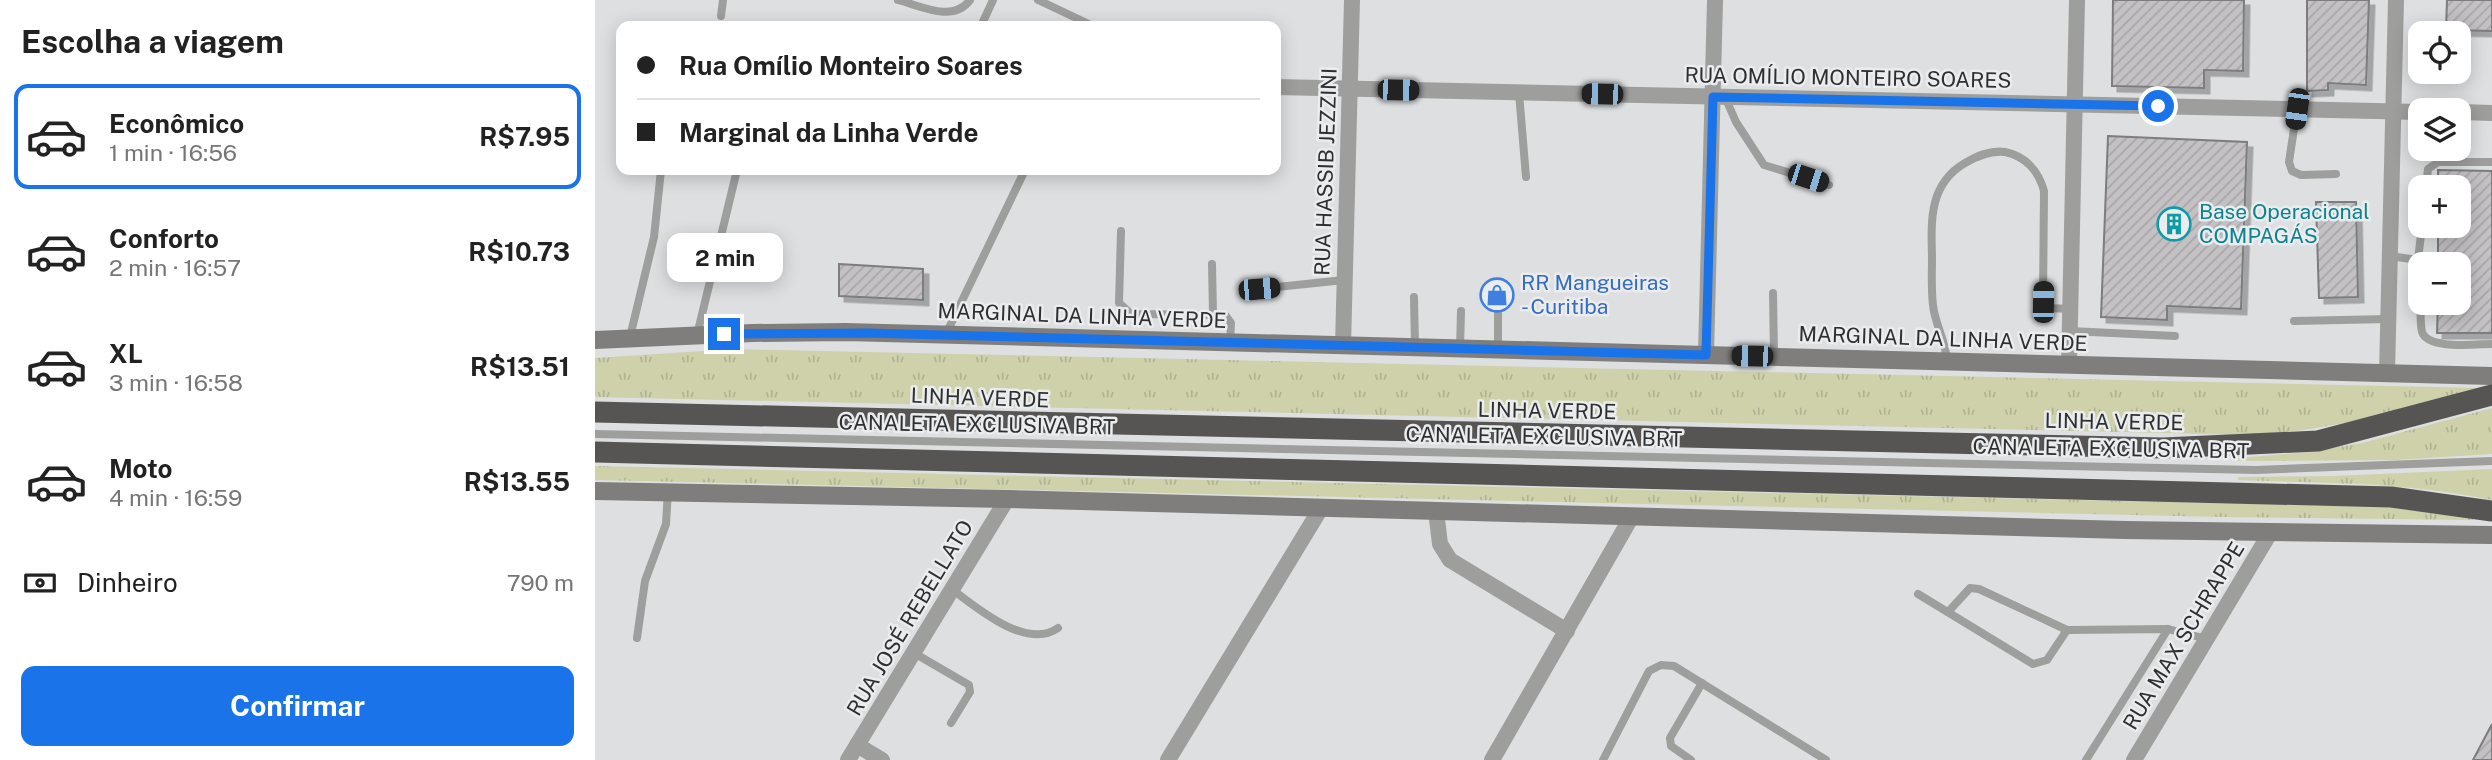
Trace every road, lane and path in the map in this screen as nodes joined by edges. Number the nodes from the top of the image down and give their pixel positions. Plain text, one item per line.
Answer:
1 (723, 0) edge
2 (898, 0) edge
3 (970, 0) edge
4 (993, 0) edge
5 (1038, 0) edge
6 (1352, 0) edge
7 (1715, 0) edge
8 (2077, 0) edge
9 (2396, 0) edge
10 (721, 16) dead end
11 (983, 21) edge
12 (1082, 21) edge
13 (1281, 87) edge
14 (1350, 89) junction
15 (1519, 93) junction
16 (1719, 97) junction
17 (2075, 104) junction
18 (2297, 109) junction
19 (2393, 111) junction
20 (2408, 112) edge
21 (2471, 112) edge
22 (2492, 113) edge
23 (2492, 162) edge
24 (2336, 174) dead end
25 (660, 175) edge
26 (736, 175) edge
27 (1023, 175) edge
28 (2427, 175) edge
29 (1526, 177) dead end
30 (1829, 185) dead end
31 (1121, 231) dead end
32 (2390, 256) junction
33 (2408, 259) edge
34 (1212, 264) dead end
35 (1345, 279) junction
36 (1259, 289) dead end
37 (1773, 293) dead end
38 (1414, 297) dead end
39 (1498, 308) dead end
40 (2070, 309) junction
41 (1461, 311) dead end
42 (1213, 314) junction
43 (2421, 315) edge
44 (2388, 319) junction
45 (2294, 321) dead end
46 (2070, 331) junction
47 (697, 335) junction
48 (945, 335) junction
49 (2175, 336) dead end
50 (630, 337) junction
51 (595, 340) edge
52 (1230, 343) junction
53 (2492, 344) edge
54 (1343, 346) junction
55 (1415, 348) junction
56 (1460, 349) junction
57 (1498, 350) junction
58 (1706, 355) junction
59 (1774, 357) junction
60 (1947, 362) junction
61 (2069, 365) junction
62 (2387, 373) junction
63 (2492, 376) edge
64 (2492, 395) edge
65 (595, 412) edge
66 (595, 434) edge
67 (595, 452) edge
68 (2492, 461) edge
69 (595, 491) edge
70 (668, 491) junction
71 (1007, 499) junction
72 (1321, 508) junction
73 (1436, 511) junction
74 (2492, 511) edge
75 (1632, 516) junction
76 (2270, 533) junction
77 (2492, 535) edge
78 (953, 590) junction
79 (1918, 594) dead end
80 (1948, 612) junction
81 (1058, 628) dead end
82 (2168, 629) junction
83 (2067, 630) junction
84 (1567, 631) junction
85 (637, 638) dead end
86 (2207, 639) junction
87 (914, 653) junction
88 (1702, 683) junction
89 (951, 723) dead end
90 (857, 746) junction
91 (1815, 757) edge
92 (848, 760) edge
93 (882, 760) edge
94 (1168, 760) edge
95 (1492, 760) edge
96 (1603, 760) edge
97 (1691, 760) edge
98 (1826, 760) edge
99 (2086, 760) edge
100 (2134, 760) edge

1 - 10 lane
2 - 3 lane
4 - 11 lane
5 - 12 lane
6 - 14 street, RUA HASSIB JEZZINI
7 - 16 street
8 - 17 street
9 - 19 street
13 - 14 street, RUA OMÍLIO MONTEIRO SOARES
14 - 15 street, RUA OMÍLIO MONTEIRO SOARES
14 - 35 street, RUA HASSIB JEZZINI
15 - 16 street, RUA OMÍLIO MONTEIRO SOARES
15 - 29 lane
16 - 17 street, RUA OMÍLIO MONTEIRO SOARES
16 - 30 lane
16 - 58 street
17 - 18 street, RUA OMÍLIO MONTEIRO SOARES
17 - 40 street
18 - 19 street, RUA OMÍLIO MONTEIRO SOARES
18 - 24 lane
19 - 20 street, RUA OMÍLIO MONTEIRO SOARES
19 - 32 street
21 - 22 street
23 - 28 lane
25 - 50 lane
26 - 47 lane
27 - 48 lane
31 - 42 lane
32 - 33 lane
32 - 44 street
34 - 42 lane
35 - 36 lane
35 - 54 street, RUA HASSIB JEZZINI
37 - 59 lane
38 - 55 lane
39 - 57 lane
40 - 46 street
40 - 60 lane
41 - 56 lane
42 - 52 lane
43 - 53 lane
44 - 45 lane
44 - 62 street
46 - 49 lane
46 - 61 street
47 - 48 main road, MARGINAL DA LINHA VERDE
47 - 50 main road, MARGINAL DA LINHA VERDE
48 - 52 main road, MARGINAL DA LINHA VERDE
50 - 51 main road, MARGINAL DA LINHA VERDE
52 - 54 main road, MARGINAL DA LINHA VERDE
54 - 55 main road, MARGINAL DA LINHA VERDE
55 - 56 main road, MARGINAL DA LINHA VERDE
56 - 57 main road, MARGINAL DA LINHA VERDE
57 - 58 main road, MARGINAL DA LINHA VERDE
58 - 59 main road, MARGINAL DA LINHA VERDE
59 - 60 main road, MARGINAL DA LINHA VERDE
60 - 61 main road, MARGINAL DA LINHA VERDE
61 - 62 main road, MARGINAL DA LINHA VERDE
62 - 63 main road, MARGINAL DA LINHA VERDE
64 - 65 highway, LINHA VERDE
66 - 68 lane, CANALETA EXCLUSIVA BRT
67 - 74 highway
69 - 70 main road
70 - 71 main road
70 - 85 lane
71 - 72 main road
71 - 78 street, RUA JOSÉ REBELLATO
72 - 73 main road
72 - 94 street
73 - 75 main road
73 - 84 street
75 - 76 main road
75 - 84 street
76 - 77 main road
76 - 86 street, RUA MAX SCHRAPPE
78 - 81 lane
78 - 87 street, RUA JOSÉ REBELLATO
79 - 80 lane
80 - 83 lane
80 - 83 lane
82 - 83 lane
82 - 86 lane
82 - 99 lane
84 - 95 street
86 - 100 street, RUA MAX SCHRAPPE
87 - 89 lane
87 - 90 street, RUA JOSÉ REBELLATO
88 - 91 lane
88 - 96 lane
88 - 97 lane
90 - 92 street, RUA JOSÉ REBELLATO
90 - 93 street
91 - 98 lane

